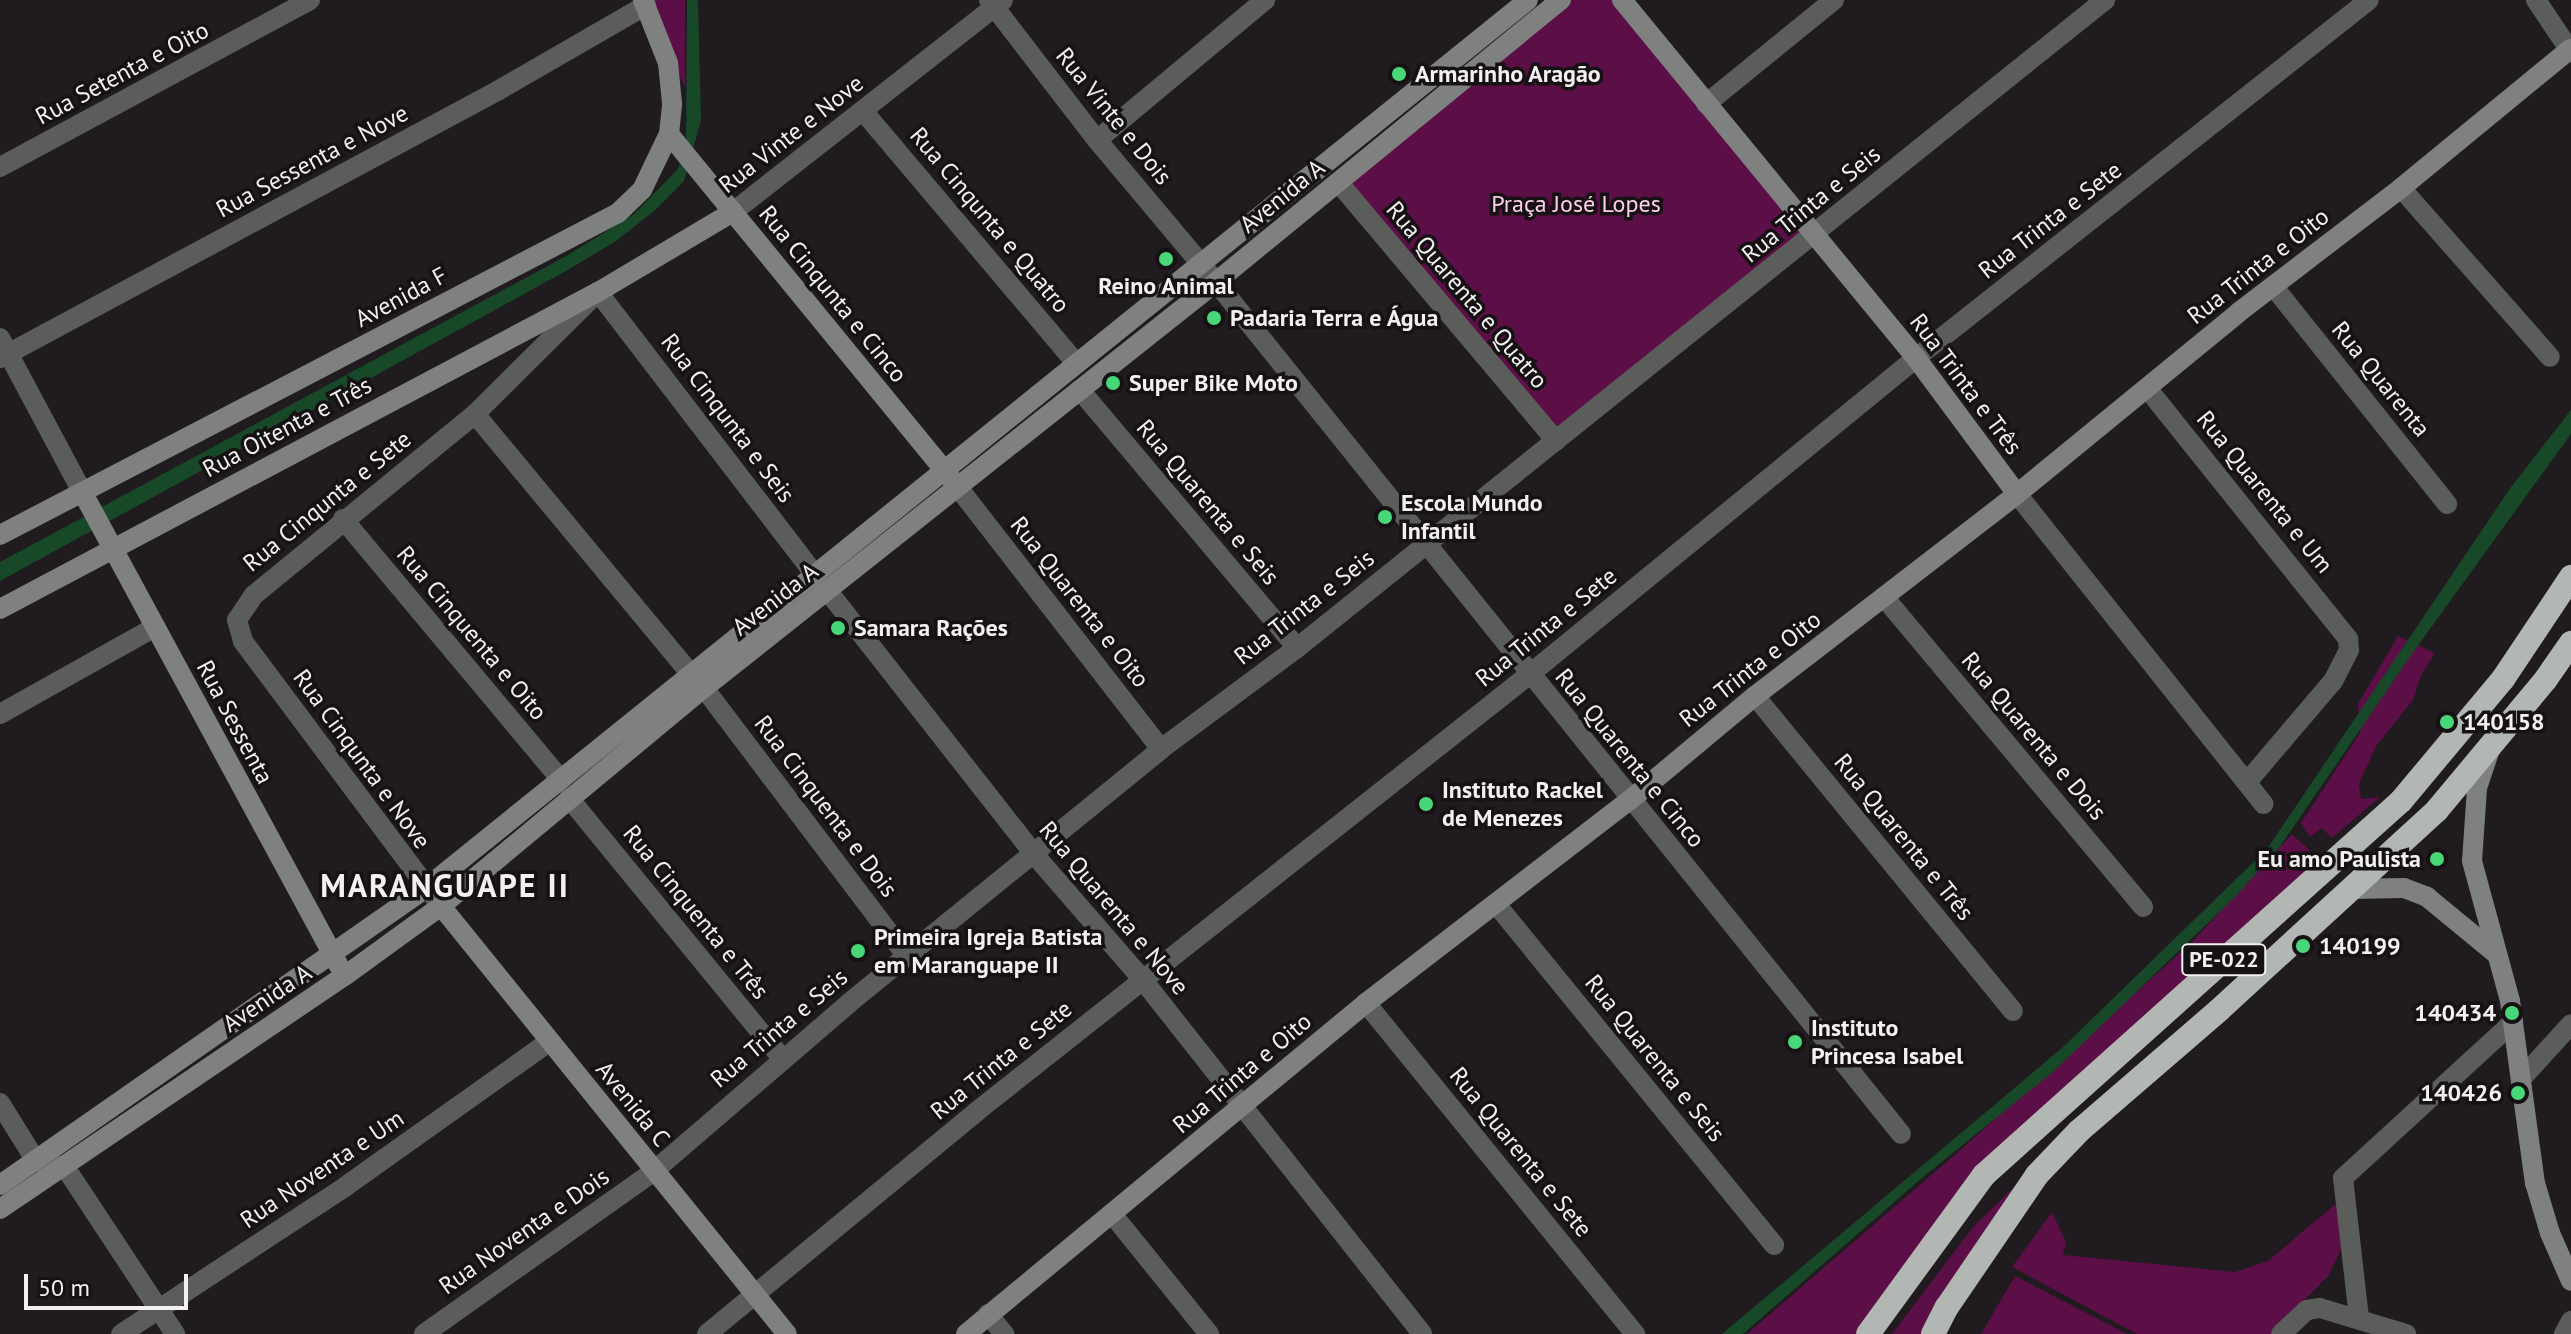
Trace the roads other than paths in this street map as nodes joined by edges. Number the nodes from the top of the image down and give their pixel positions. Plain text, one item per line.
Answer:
1 (310, 0) edge
2 (1265, 0) edge
3 (1528, 0) edge
4 (1561, 0) edge
5 (1622, 0) edge
6 (1834, 0) edge
7 (2105, 0) edge
8 (2369, 0) edge
9 (2536, 0) edge
10 (996, 2) edge
11 (644, 3) edge
12 (2570, 50) edge
13 (1706, 104) junction
14 (863, 111) junction
15 (674, 140) junction
16 (1097, 140) junction
17 (0, 167) edge
18 (1339, 183) junction
19 (2401, 188) junction
20 (733, 212) junction
21 (1815, 236) junction
22 (1201, 263) junction
23 (1216, 282) junction
24 (2273, 286) junction
25 (598, 292) junction
26 (3, 350) edge
27 (2550, 357) dead end
28 (1916, 358) junction
29 (1077, 364) junction
30 (2147, 388) junction
31 (1080, 390) junction
32 (475, 414) junction
33 (1556, 441) junction
34 (951, 479) junction
35 (84, 494) junction
36 (2017, 494) junction
37 (2447, 504) dead end
38 (343, 519) junction
39 (0, 535) edge
40 (110, 542) junction
41 (1424, 545) junction
42 (2571, 577) edge
43 (822, 583) junction
44 (1884, 597) junction
45 (0, 609) edge
46 (155, 627) junction
47 (243, 641) joint
48 (2571, 643) edge
49 (1297, 648) junction
50 (1530, 674) junction
51 (697, 681) junction
52 (1755, 696) junction
53 (0, 714) edge
54 (2490, 747) junction
55 (1161, 749) junction
56 (2247, 782) junction
57 (565, 789) junction
58 (1630, 800) junction
59 (2264, 804) dead end
60 (1033, 853) junction
61 (426, 888) junction
62 (2352, 889) junction
63 (1496, 904) junction
64 (441, 906) junction
65 (2143, 907) dead end
66 (2494, 952) junction
67 (906, 955) junction
68 (332, 957) junction
69 (346, 975) junction
70 (1142, 979) junction
71 (1366, 1003) junction
72 (2013, 1011) dead end
73 (2513, 1022) junction
74 (2571, 1024) edge
75 (549, 1042) junction
76 (782, 1058) junction
77 (2521, 1079) junction
78 (0, 1103) edge
79 (1243, 1108) junction
80 (1901, 1134) dead end
81 (36, 1161) junction
82 (65, 1167) junction
83 (654, 1171) junction
84 (0, 1185) edge
85 (0, 1209) edge
86 (1113, 1215) junction
87 (1774, 1245) dead end
88 (2571, 1281) edge
89 (755, 1294) junction
90 (159, 1309) junction
91 (988, 1314) junction
92 (2359, 1318) junction
93 (2571, 1321) edge
94 (121, 1334) edge
95 (175, 1334) edge
96 (424, 1334) edge
97 (707, 1334) edge
98 (787, 1334) edge
99 (966, 1334) edge
100 (1004, 1334) edge
101 (1209, 1334) edge
102 (1422, 1334) edge
103 (1635, 1334) edge
104 (1868, 1334) edge
105 (1933, 1334) edge
106 (2281, 1334) edge
107 (2406, 1334) edge
108 (2564, 1334) edge

1 - 17 street, Rua Setenta e Oito
2 - 16 street
3 - 22 street, Avenida A
4 - 18 street, Avenida A
5 - 13 street, Rua Trinta e Três
6 - 13 street
7 - 21 street, Rua Trinta e Seis
8 - 28 street, Rua Trinta e Sete
9 - 12 street
10 - 14 street, Rua Vinte e Nove
10 - 16 street, Rua Vinte e Dois
11 - 15 street, Avenida F
11 - 26 street, Rua Sessenta e Nove
12 - 19 street, Rua Trinta e Oito
13 - 21 street, Rua Trinta e Três
14 - 20 street, Rua Vinte e Nove
14 - 29 street, Rua Cinqunta e Quatro
15 - 20 street, Rua Cinqunta e Cinco
15 - 35 street, Avenida F
16 - 22 street, Rua Vinte e Dois
18 - 23 street, Avenida A
18 - 33 street, Rua Quarenta e Quatro
19 - 24 street, Rua Trinta e Oito
19 - 27 street
20 - 25 street, Rua Vinte e Nove
20 - 34 street, Rua Cinqunta e Cinco
21 - 28 street, Rua Trinta e Três
21 - 33 street, Rua Trinta e Seis
22 - 23 street, Rua Quarenta e Cinco
22 - 29 street, Avenida A
23 - 31 street, Avenida A
23 - 41 street, Rua Quarenta e Cinco
24 - 30 street, Rua Trinta e Oito
24 - 37 street, Rua Quarenta
25 - 32 street, Rua Cinqunta e Sete
25 - 40 street, Rua Oitenta e Três
25 - 43 street, Rua Cinqunta e Seis
26 - 35 street
28 - 36 street, Rua Trinta e Três
28 - 50 street, Rua Trinta e Sete
29 - 34 street, Avenida A
30 - 36 street, Rua Trinta e Oito
30 - 56 street, Rua Quarenta e Um
31 - 34 street, Avenida A
31 - 49 street, Rua Quarenta e Seis
32 - 38 street, Rua Cinqunta e Sete
32 - 51 street
33 - 41 street, Rua Trinta e Seis
34 - 43 street, Avenida A
34 - 55 street, Rua Quarenta e Oito
35 - 39 street, Avenida F
35 - 40 street, Rua Sessenta
36 - 44 street, Rua Trinta e Oito
36 - 56 street, Rua Trinta e Três
38 - 47 street, Rua Cinqunta e Sete
38 - 57 street, Rua Cinquenta e Oito
40 - 45 street, Rua Oitenta e Três
40 - 46 street, Rua Sessenta
41 - 49 street, Rua Trinta e Seis
41 - 50 street, Rua Quarenta e Cinco
42 - 104 highway, PE-022
43 - 51 street, Avenida A
43 - 60 street, Rua Quarenta e Nove
44 - 52 street, Rua Trinta e Oito
44 - 65 street, Rua Quarenta e Dois
46 - 53 street
46 - 68 street, Rua Sessenta
47 - 61 street, Rua Cinqunta e Nove
48 - 54 highway, PE-022
49 - 55 street, Rua Trinta e Seis
50 - 58 street, Rua Quarenta e Cinco
50 - 70 street, Rua Trinta e Sete
51 - 57 street, Avenida A
51 - 67 street, Rua Cinquenta e Dois
52 - 58 street, Rua Trinta e Oito
52 - 72 street, Rua Quarenta e Três
54 - 62 highway, PE-022
54 - 66 street
55 - 60 street, Rua Trinta e Seis
56 - 59 street, Rua Trinta e Três
57 - 61 street, Avenida A
57 - 64 street, Avenida A
57 - 76 street, Rua Cinquenta e Três
58 - 63 street, Rua Trinta e Oito
58 - 80 street, Rua Quarenta e Cinco
60 - 67 street, Rua Trinta e Seis
60 - 70 street, Rua Quarenta e Nove
61 - 64 street, Rua Cinqunta e Nove
61 - 68 street, Avenida A
62 - 66 street
62 - 105 highway, PE-022
63 - 71 street, Rua Trinta e Oito
63 - 87 street, Rua Quarenta e Seis
64 - 69 street, Avenida A
64 - 75 street, Avenida C
66 - 73 street
67 - 76 street, Rua Trinta e Seis
68 - 69 street, Rua Sessenta
68 - 81 street, Avenida A
69 - 82 street, Avenida A
70 - 79 street, Rua Quarenta e Nove
70 - 89 street, Rua Trinta e Sete
71 - 79 street, Rua Trinta e Oito
71 - 103 street, Rua Quarenta e Sete
73 - 77 street
73 - 92 street
74 - 77 street
75 - 83 street, Avenida C
75 - 90 street, Rua Noventa e Um
76 - 83 street, Rua Trinta e Seis
77 - 88 street
78 - 81 street
79 - 86 street, Rua Trinta e Oito
79 - 102 street, Rua Quarenta e Nove
81 - 82 street
81 - 84 street, Avenida A
82 - 85 street, Avenida A
82 - 90 street
83 - 89 street, Avenida C
83 - 96 street, Rua Noventa e Dois
86 - 91 street, Rua Trinta e Oito
86 - 101 street
89 - 97 street, Rua Trinta e Sete
89 - 98 street, Avenida C
90 - 94 street, Rua Noventa e Um
90 - 95 street
91 - 99 street, Rua Trinta e Oito
91 - 100 street
92 - 106 street
92 - 107 street
93 - 108 street

